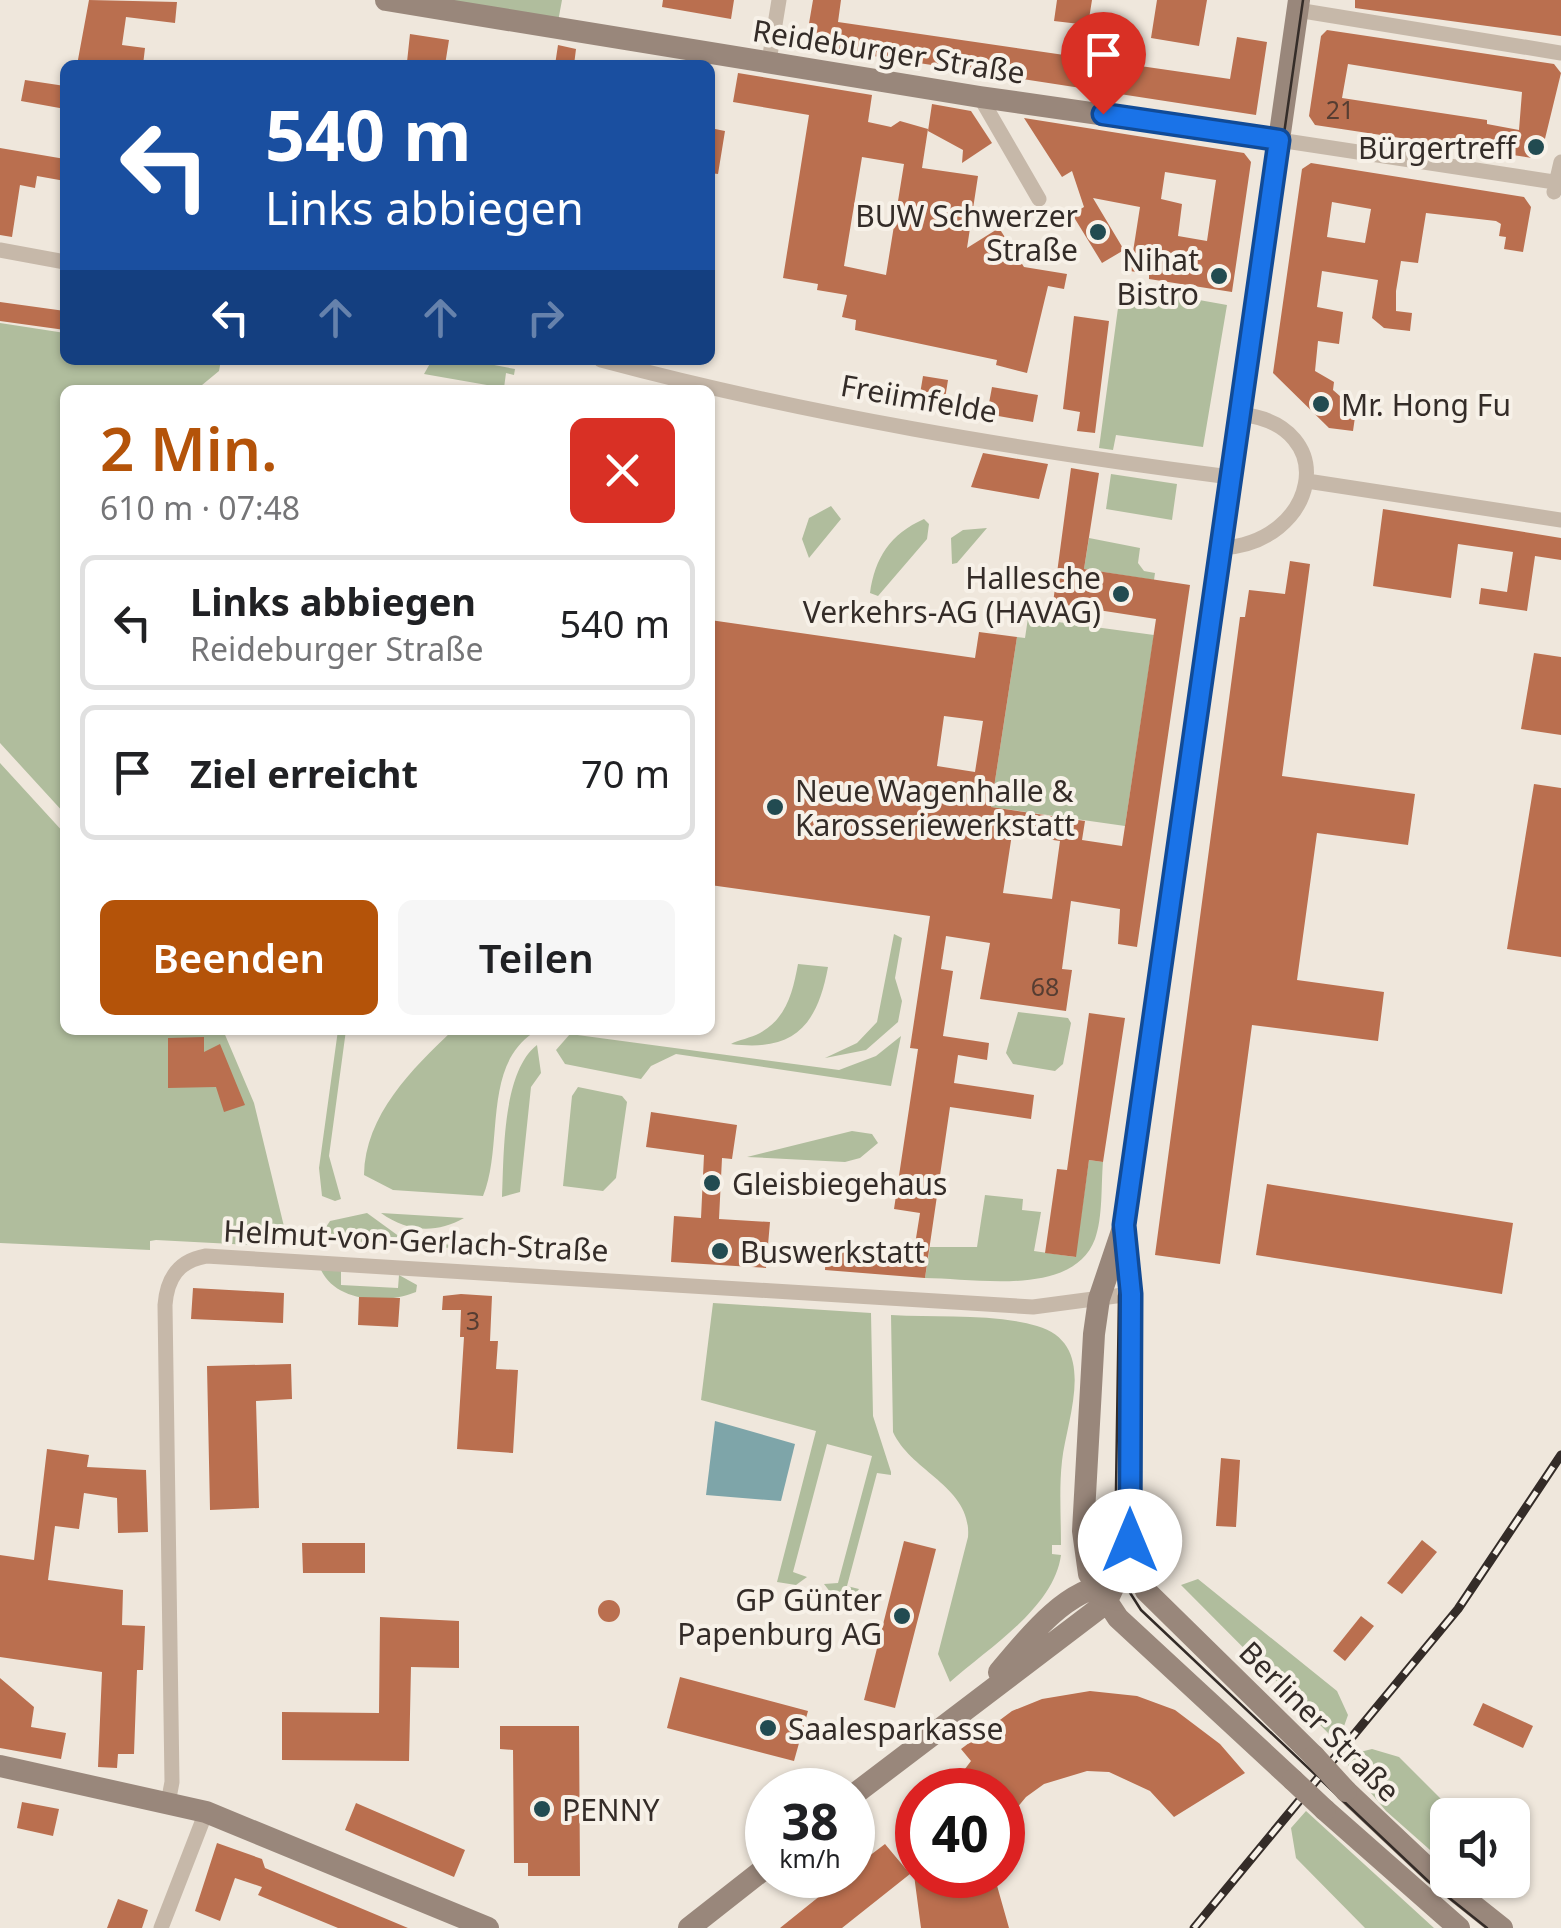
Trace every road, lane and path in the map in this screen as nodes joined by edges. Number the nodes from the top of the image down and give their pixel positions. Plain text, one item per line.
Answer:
1 (386, 0) edge
2 (779, 0) edge
3 (1298, 5) edge
4 (1561, 53) edge
5 (769, 61) junction
6 (980, 97) junction
7 (1279, 140) junction
8 (1561, 162) edge
9 (1557, 186) edge
10 (1039, 199) dead end
11 (0, 250) edge
12 (60, 261) edge
13 (623, 365) edge
14 (709, 385) edge
15 (715, 386) edge
16 (1240, 414) junction
17 (1230, 476) junction
18 (1307, 481) junction
19 (1561, 520) edge
20 (1220, 548) junction
21 (1124, 1225) junction
22 (1131, 1294) junction
23 (1099, 1299) junction
24 (1130, 1550) junction
25 (1106, 1591) junction
26 (1146, 1591) junction
27 (0, 1766) edge
28 (875, 1778) edge
29 (168, 1803) junction
30 (206, 1812) junction
31 (745, 1884) edge
32 (161, 1928) edge
33 (488, 1928) edge
34 (689, 1928) edge
35 (1459, 1928) edge
36 (1502, 1928) edge

1 - 5 street, Reideburger Straße
2 - 5 street
3 - 4 street
3 - 7 street
5 - 6 street, Reideburger Straße
6 - 7 street, Reideburger Straße
6 - 10 street
7 - 9 street, Reideburger Straße
7 - 16 street
8 - 9 street
11 - 12 street
13 - 14 street, Freiimfelde
15 - 17 street, Freiimfelde
16 - 17 street
16 - 18 street
17 - 20 street
18 - 19 street
18 - 20 street
20 - 21 street
21 - 22 street
21 - 23 street
22 - 23 street, Helmut-von-Gerlach-Straße
22 - 24 street
23 - 25 street
23 - 29 street, Helmut-von-Gerlach-Straße
24 - 25 street
24 - 26 street, Berliner Straße
25 - 26 street
25 - 28 street
25 - 35 street, Berliner Straße, bridge
26 - 36 street, Berliner Straße, bridge
27 - 29 street
29 - 30 street
30 - 32 street
30 - 33 street
31 - 34 street

